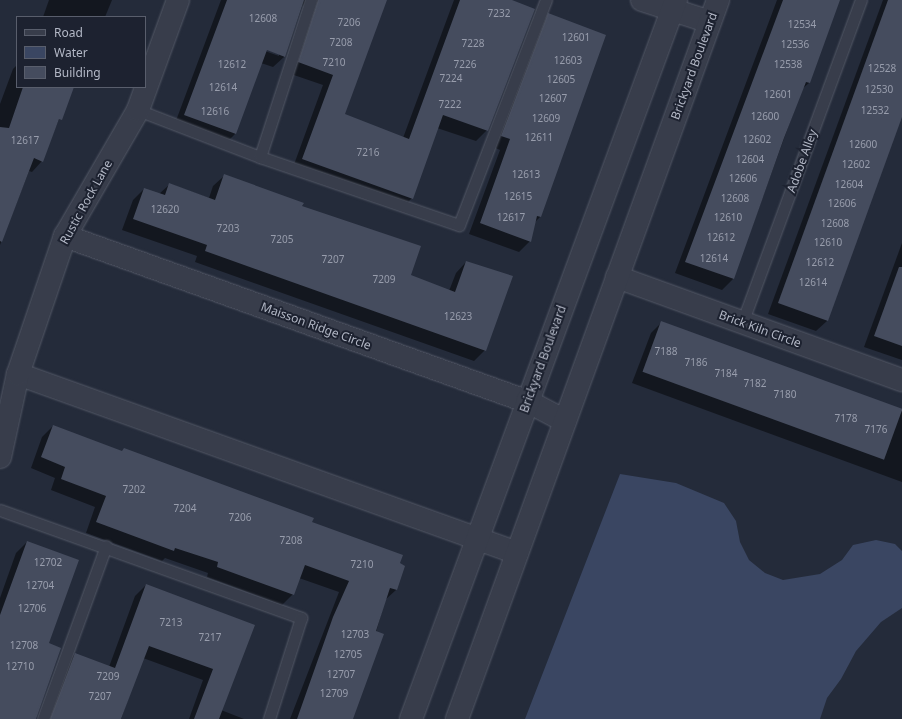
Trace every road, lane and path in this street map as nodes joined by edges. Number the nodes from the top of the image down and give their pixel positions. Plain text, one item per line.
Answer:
1 (178, 0) edge
2 (311, 0) edge
3 (546, 0) edge
4 (642, 0) edge
5 (718, 0) edge
6 (861, 0) edge
7 (674, 6) edge
8 (710, 22) junction
9 (138, 110) junction
10 (260, 157) junction
11 (65, 236) junction
12 (617, 277) junction
13 (742, 323) junction
14 (18, 374) junction
15 (902, 380) edge
16 (527, 401) junction
17 (565, 421) junction
18 (0, 457) edge
19 (0, 510) edge
20 (477, 538) junction
21 (106, 546) junction
22 (517, 553) junction
23 (43, 719) edge
24 (269, 719) edge
25 (411, 719) edge
26 (457, 719) edge

1 - 9 street, Rustic Rock Lane
2 - 10 lane
3 - 10 lane
4 - 7 street
5 - 8 street, Brickyard Boulevard
6 - 13 lane, Adobe Alley
7 - 8 street
7 - 16 street, Brickyard Boulevard
8 - 12 street, Brickyard Boulevard
9 - 10 lane
9 - 11 street, Rustic Rock Lane
11 - 14 street, Rustic Rock Lane
11 - 16 street, Maisson Ridge Circle
12 - 13 street, Brick Kiln Circle
12 - 17 street, Brickyard Boulevard
13 - 15 street, Brick Kiln Circle
14 - 18 street, Rustic Rock Lane
14 - 20 street
16 - 17 street, Maisson Ridge Circle
16 - 20 street, Brickyard Boulevard
17 - 22 street, Brickyard Boulevard
19 - 21 lane
20 - 22 street
20 - 25 street, Brickyard Boulevard
21 - 23 lane
21 - 24 lane
22 - 26 street, Brickyard Boulevard

